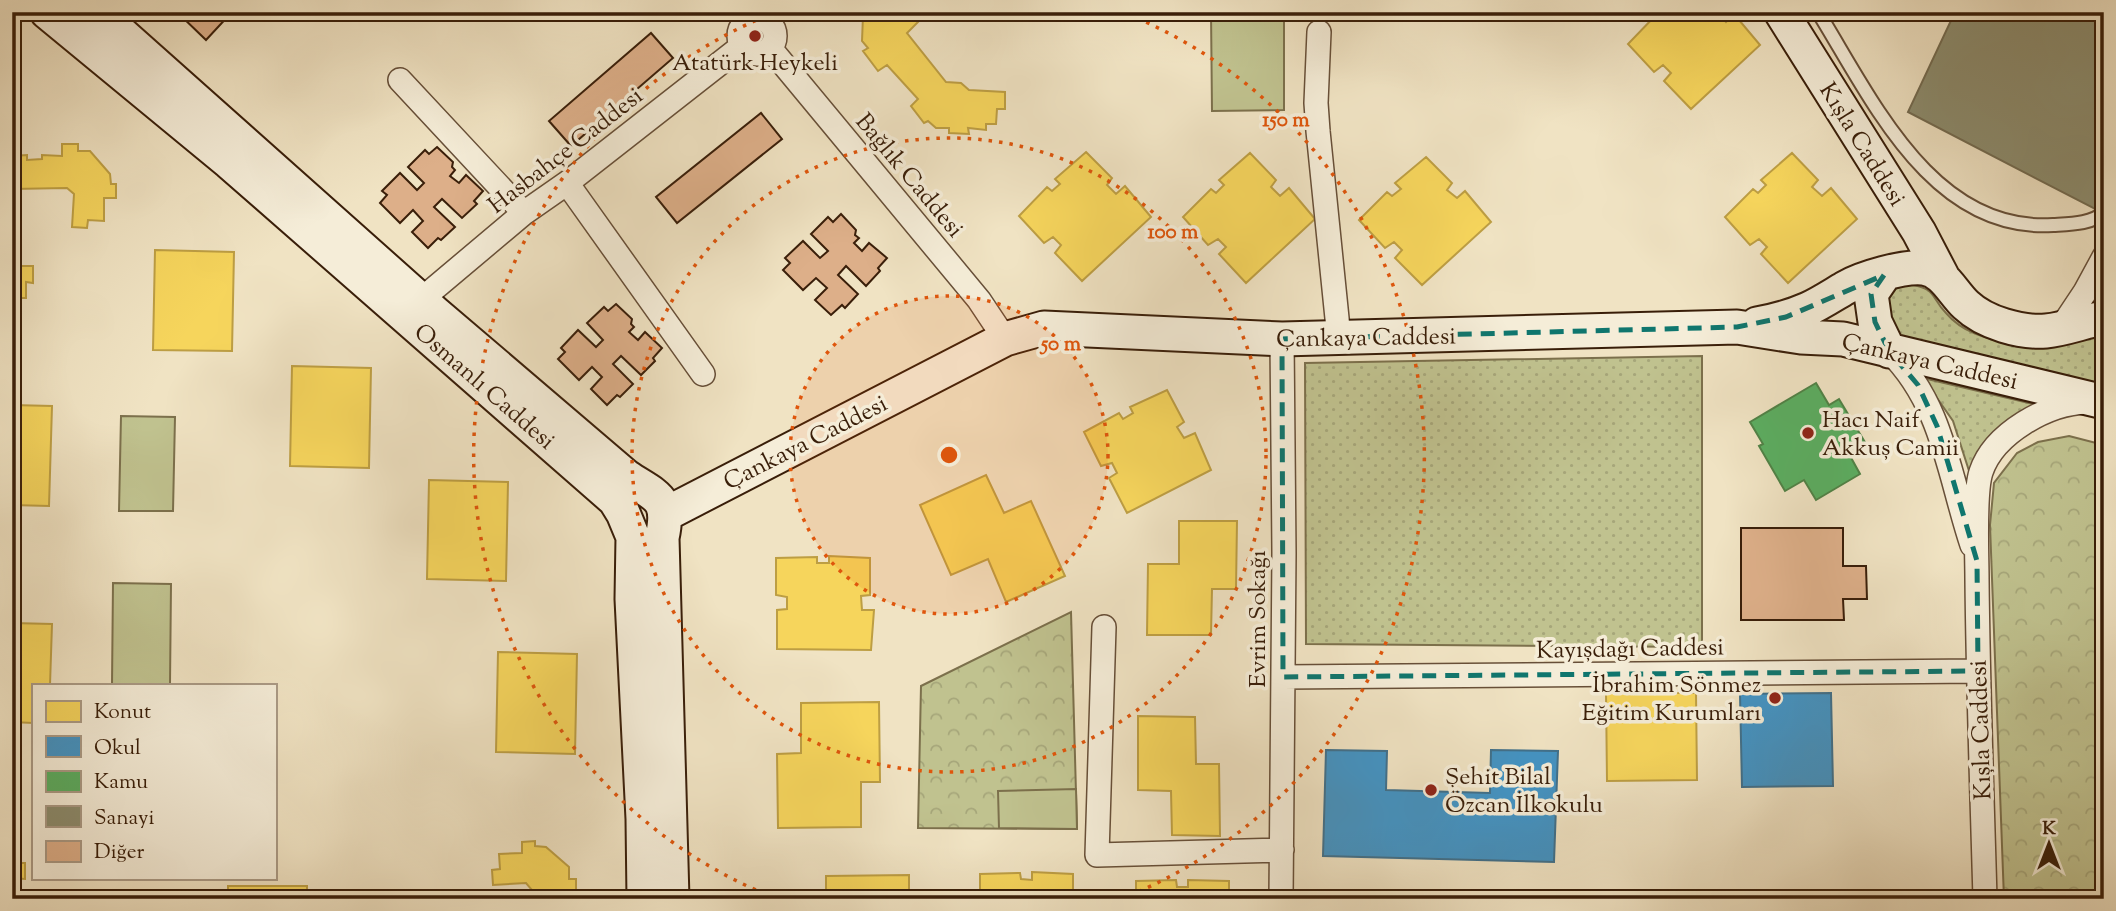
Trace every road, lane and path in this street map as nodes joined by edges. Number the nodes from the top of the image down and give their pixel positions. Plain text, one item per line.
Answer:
1 (47, 12) edge
2 (97, 12) edge
3 (1781, 12) edge
4 (1818, 12) edge
5 (760, 17) edge
6 (1319, 32) dead end
7 (742, 46) junction
8 (770, 48) junction
9 (400, 80) dead end
10 (567, 183) junction
11 (2104, 212) edge
12 (524, 213) junction
13 (2104, 257) edge
14 (1884, 275) junction
15 (1942, 276) junction
16 (423, 298) dead end
17 (2104, 318) edge
18 (1737, 327) junction
19 (2061, 328) junction
20 (1339, 338) junction
21 (1005, 339) junction
22 (1282, 339) junction
23 (1889, 351) junction
24 (703, 373) dead end
25 (2103, 402) edge
26 (660, 510) junction
27 (626, 521) junction
28 (1977, 561) junction
29 (1104, 627) dead end
30 (1978, 671) junction
31 (1283, 677) junction
32 (1282, 850) junction
33 (644, 899) edge
34 (672, 899) edge
35 (1282, 899) edge
36 (1985, 899) edge

1 - 27 main road, Osmanlı Caddesi
2 - 26 main road, Osmanlı Caddesi
3 - 15 main road, Kışla Caddesi
4 - 11 lane
5 - 7 street
5 - 8 street
6 - 20 street
7 - 8 street
7 - 10 street, Hasbahçe Caddesi
8 - 21 street, Bağlık Caddesi
9 - 12 street
10 - 12 street, Hasbahçe Caddesi
10 - 24 street
12 - 16 street, Hasbahçe Caddesi
13 - 19 street
14 - 15 main road
14 - 18 main road
14 - 23 main road
15 - 19 main road, Kışla Caddesi
17 - 19 main road, Kışla Caddesi
18 - 20 main road, Çankaya Caddesi
18 - 23 main road, Çankaya Caddesi
20 - 22 main road, Çankaya Caddesi
21 - 22 main road, Çankaya Caddesi
21 - 26 main road, Çankaya Caddesi
22 - 31 street, Evrim Sokağı
23 - 25 main road, Çankaya Caddesi
23 - 28 street
25 - 28 street, Kışla Caddesi
26 - 27 main road, Çankaya Caddesi
26 - 34 main road
27 - 33 main road
28 - 30 street, Kışla Caddesi
29 - 32 street
30 - 31 street, Kayışdağı Caddesi
30 - 36 street, Kışla Caddesi
31 - 32 street, Evrim Sokağı
32 - 35 street, Evrim Sokağı

